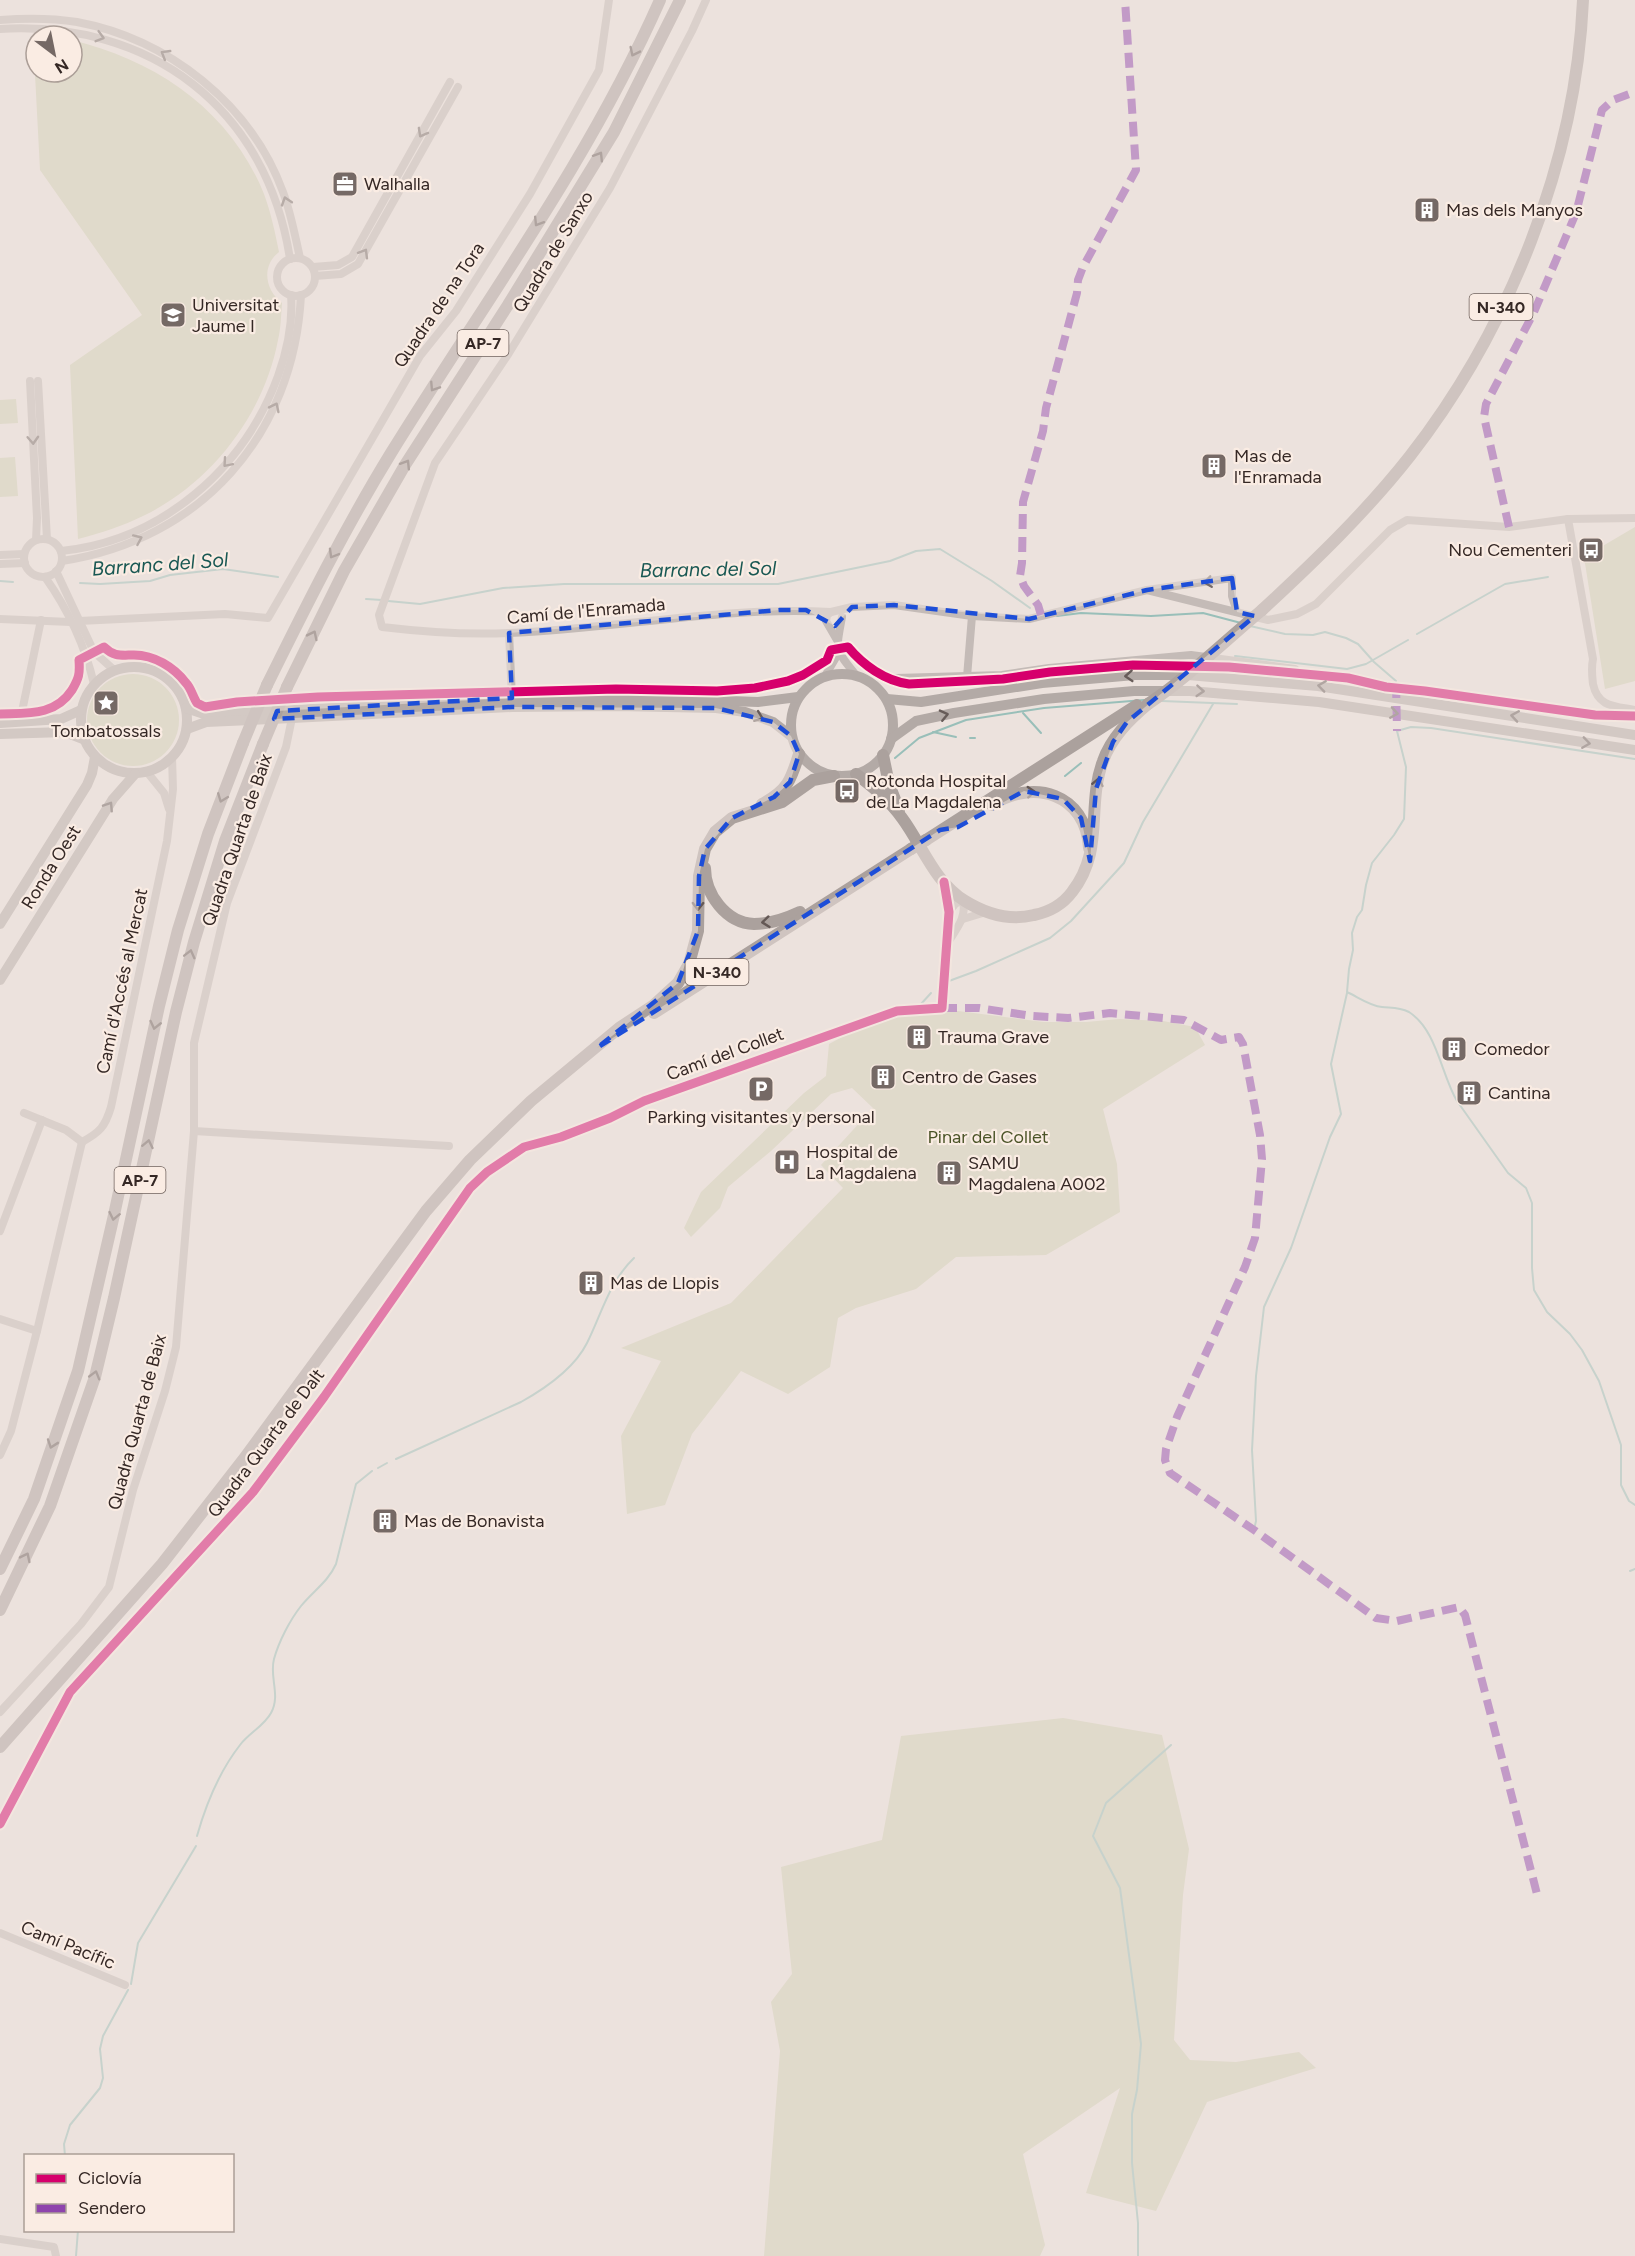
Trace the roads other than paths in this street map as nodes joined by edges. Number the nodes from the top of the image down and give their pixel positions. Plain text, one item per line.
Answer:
1 (609, 0) edge
2 (660, 0) edge
3 (680, 0) edge
4 (706, 0) edge
5 (1582, 0) edge
6 (0, 20) edge
7 (0, 29) edge
8 (450, 82) dead end
9 (458, 87) dead end
10 (300, 258) junction
11 (290, 259) junction
12 (313, 267) junction
13 (315, 276) junction
14 (291, 295) junction
15 (301, 295) junction
16 (1635, 518) edge
17 (1568, 519) junction
18 (46, 539) junction
19 (36, 540) junction
20 (61, 551) junction
21 (24, 554) junction
22 (0, 555) edge
23 (62, 561) junction
24 (25, 563) junction
25 (0, 564) edge
26 (56, 571) junction
27 (45, 576) junction
28 (1147, 590) junction
29 (806, 610) junction
30 (1237, 612) junction
31 (379, 615) joint
32 (838, 616) junction
33 (972, 616) junction
34 (0, 619) edge
35 (41, 620) junction
36 (79, 621) junction
37 (70, 622) junction
38 (828, 624) junction
39 (510, 633) junction
40 (837, 640) junction
41 (838, 654) junction
42 (1295, 669) dead end
43 (114, 670) junction
44 (856, 675) junction
45 (825, 676) junction
46 (967, 677) junction
47 (896, 678) dead end
48 (94, 684) junction
49 (798, 697) junction
50 (512, 698) junction
51 (886, 699) junction
52 (1142, 704) junction
53 (186, 708) junction
54 (81, 710) junction
55 (1635, 710) edge
56 (292, 718) junction
57 (20, 722) junction
58 (0, 723) edge
59 (187, 729) junction
60 (0, 734) edge
61 (1635, 735) edge
62 (791, 736) junction
63 (83, 739) junction
64 (891, 739) junction
65 (1635, 750) edge
66 (799, 754) junction
67 (883, 755) junction
68 (94, 757) junction
69 (172, 757) junction
70 (147, 772) junction
71 (135, 774) junction
72 (856, 774) junction
73 (834, 776) junction
74 (743, 813) junction
75 (171, 814) junction
76 (902, 816) junction
77 (940, 830) junction
78 (705, 849) junction
79 (1090, 861) junction
80 (944, 882) junction
81 (857, 883) junction
82 (963, 900) junction
83 (949, 912) junction
84 (986, 912) junction
85 (963, 919) junction
86 (0, 924) edge
87 (946, 945) junction
88 (0, 980) edge
89 (597, 1048) junction
90 (24, 1113) dead end
91 (42, 1120) junction
92 (194, 1131) junction
93 (82, 1142) junction
94 (449, 1146) dead end
95 (524, 1147) joint
96 (0, 1231) edge
97 (0, 1318) edge
98 (37, 1332) junction
99 (0, 1455) edge
100 (0, 1569) edge
101 (0, 1610) edge
102 (0, 1712) edge
103 (0, 1747) edge
104 (0, 1824) edge
105 (0, 1933) edge
106 (125, 1985) dead end
107 (0, 2239) edge
108 (56, 2256) edge

1 - 36 street, Quadra de na Tora
2 -> 100 highway, AP-7, bridge
101 -> 3 highway, AP-7, bridge
4 - 31 street, Quadra de Sanxo
5 - 52 highway, N-340, bridge
10 -> 6 street
7 -> 11 street
8 -> 12 street
13 -> 9 street
10 - 11 street
10 - 12 street
11 - 14 street
12 - 13 street
13 - 15 street
14 - 15 street
14 -> 20 street
23 -> 15 street
16 - 17 street
17 - 30 street
17 - 55 street
18 - 19 street
18 -> 19 street
18 - 20 street
19 - 21 street
20 - 23 street
21 - 22 street
21 - 24 street
23 - 26 street
24 - 25 street
24 - 27 street
26 - 27 street
26 - 36 street
27 - 37 street
28 - 30 street
30 -> 28 street
28 - 33 street
29 - 32 street, Camí de l'Enramada
29 - 38 street, Camí de l'Enramada
29 - 39 street, Camí de l'Enramada
31 - 39 street, Camí de l'Enramada
32 - 33 street
32 - 38 street
32 - 38 street
32 - 40 street
33 - 46 street
34 - 35 street
35 - 37 street
35 - 57 street
36 - 43 street
37 - 48 street
38 - 40 street
39 - 50 street
40 - 41 street
41 - 44 street
41 - 45 street
42 - 46 street
43 - 48 main road
43 - 53 main road
44 - 45 main road
44 - 51 main road
45 - 49 main road
46 - 47 street
48 - 54 main road
49 - 50 main road
49 - 62 main road
50 - 53 main road
61 -> 51 main road
51 - 64 main road
52 - 77 highway, N-340
79 -> 52 highway
53 - 59 main road
54 - 57 main road
54 - 63 main road
56 - 59 main road
56 -> 62 main road
56 - 92 street, Quadra Quarta de Baix
57 - 58 main road
59 - 69 main road
60 - 63 main road
62 - 66 main road
63 - 68 main road
64 -> 65 main road
64 - 67 main road
66 - 73 main road
66 - 74 highway
67 - 72 main road
67 - 76 highway
68 - 71 main road
68 - 86 main road, Ronda Oest
69 - 70 main road
69 - 75 street, Camí d'Accés al Mercat
70 - 71 main road
70 - 75 street
88 -> 71 main road, Ronda Oest
72 - 73 main road
72 - 76 highway
73 - 74 highway
74 - 78 highway
75 - 93 street, Camí d'Accés al Mercat
76 - 80 highway
77 -> 79 highway
77 - 81 highway, N-340, bridge
81 -> 78 highway
78 -> 89 highway
79 - 84 highway
80 - 82 highway
80 - 83 street
81 - 89 highway, N-340
82 - 83 street
82 - 84 highway
82 - 85 street
83 - 87 street
84 - 85 street
85 - 87 street
87 - 95 street, Camí del Collet
89 - 103 highway, N-340
90 - 91 street
91 - 93 street
91 - 96 street
92 - 94 street
92 - 102 street, Quadra Quarta de Baix
93 - 98 street
95 - 104 street, Quadra Quarta de Dalt
97 - 98 street
98 - 99 street
105 - 106 street, Camí Pacífic
107 - 108 street

